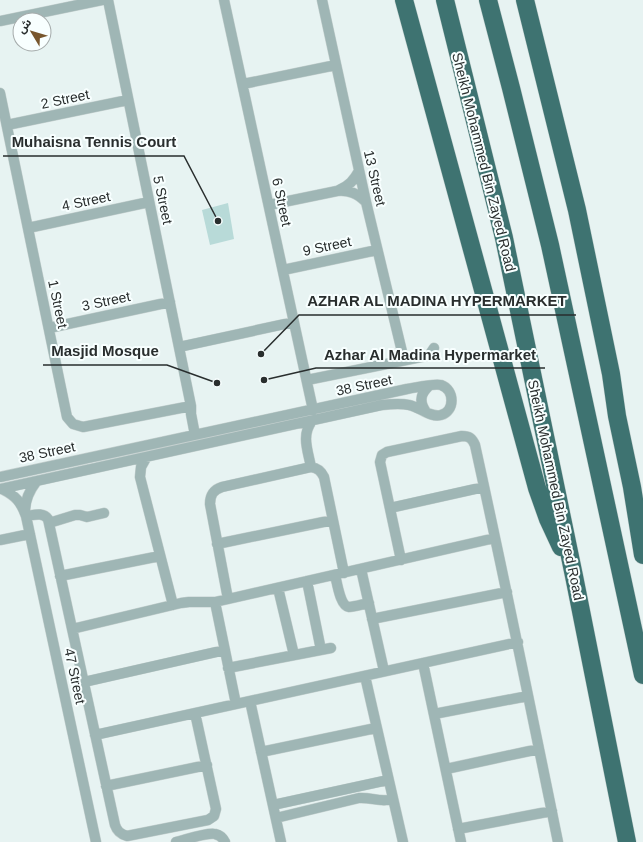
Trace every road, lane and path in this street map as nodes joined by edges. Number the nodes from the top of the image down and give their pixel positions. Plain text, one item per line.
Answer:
1 (102, 0) edge
2 (108, 0) edge
3 (224, 0) edge
4 (322, 0) edge
5 (404, 0) edge
6 (445, 0) edge
7 (488, 0) edge
8 (525, 0) edge
9 (0, 21) edge
10 (336, 65) junction
11 (242, 84) junction
12 (0, 93) edge
13 (128, 100) junction
14 (7, 125) junction
15 (359, 171) junction
16 (337, 191) junction
17 (149, 202) junction
18 (366, 202) junction
19 (269, 205) junction
20 (28, 228) junction
21 (377, 250) junction
22 (283, 270) junction
23 (170, 302) junction
24 (294, 322) junction
25 (49, 328) junction
26 (179, 347) junction
27 (434, 348) dead end
28 (404, 360) junction
29 (611, 374) junction
30 (307, 380) junction
31 (429, 386) junction
32 (191, 406) junction
33 (313, 410) junction
34 (426, 412) junction
35 (312, 421) junction
36 (293, 425) junction
37 (198, 434) junction
38 (306, 438) junction
39 (146, 458) junction
40 (128, 461) junction
41 (312, 467) junction
42 (0, 477) edge
43 (140, 477) junction
44 (36, 482) junction
45 (484, 487) junction
46 (1, 489) edge
47 (643, 490) edge
48 (390, 508) junction
49 (104, 512) dead end
50 (26, 516) junction
51 (333, 520) junction
52 (49, 523) junction
53 (30, 534) junction
54 (495, 538) junction
55 (0, 540) edge
56 (218, 544) junction
57 (643, 555) edge
58 (160, 556) junction
59 (401, 560) junction
60 (361, 569) junction
61 (340, 574) junction
62 (60, 576) junction
63 (574, 576) junction
64 (307, 581) junction
65 (278, 588) junction
66 (507, 592) junction
67 (228, 599) junction
68 (215, 602) junction
69 (369, 603) junction
70 (173, 605) junction
71 (372, 619) junction
72 (72, 629) junction
73 (518, 642) junction
74 (225, 650) junction
75 (294, 655) junction
76 (423, 663) junction
77 (228, 668) junction
78 (384, 671) junction
79 (643, 675) edge
80 (365, 676) junction
81 (84, 682) junction
82 (528, 696) junction
83 (250, 701) junction
84 (236, 704) junction
85 (195, 713) junction
86 (434, 714) junction
87 (376, 728) junction
88 (95, 735) junction
89 (540, 749) junction
90 (261, 752) junction
91 (207, 765) junction
92 (446, 769) junction
93 (388, 780) junction
94 (106, 786) junction
95 (393, 799) junction
96 (273, 805) junction
97 (552, 811) junction
98 (276, 818) junction
99 (458, 829) junction
100 (96, 842) edge
101 (176, 842) edge
102 (225, 842) edge
103 (281, 842) edge
104 (403, 842) edge
105 (461, 842) edge
106 (558, 842) edge
107 (627, 842) edge

1 - 9 street
2 - 13 street, 5 Street
3 - 11 street, 6 Street
4 - 10 street, 13 Street
5 - 63 highway
6 - 63 highway, Sheikh Mohammed Bin Zayed Road
7 - 79 highway
8 - 29 highway
10 - 11 street
10 - 15 street, 13 Street
11 - 19 street, 6 Street
12 - 14 street, 1 Street
13 - 14 street, 2 Street
13 - 17 street, 5 Street
14 - 20 street, 1 Street
15 - 16 street
15 - 18 street, 13 Street
16 - 18 street
16 - 19 street
17 - 20 street, 4 Street
17 - 23 street, 5 Street
18 - 21 street, 13 Street
19 - 22 street, 6 Street
20 - 25 street, 1 Street
21 - 22 street, 9 Street
21 - 28 street, 13 Street
22 - 24 street, 6 Street
23 - 25 street, 3 Street
23 - 26 street, 5 Street
24 - 26 street
24 - 30 street, 6 Street
25 - 32 street, 1 Street
26 - 32 street, 5 Street
27 - 28 street
28 - 30 street
29 - 47 highway
29 - 57 highway
30 - 33 street, 6 Street
31 - 33 street, 38 Street
31 - 34 street
31 - 34 street, 38 Street
32 - 37 street, 5 Street
33 - 37 street, 38 Street
34 - 35 street, 38 Street
35 - 36 street, 38 Street
35 - 38 street
36 - 38 street
36 - 39 street, 38 Street
37 - 42 street, 38 Street
38 - 41 street
39 - 40 street, 38 Street
39 - 43 street
40 - 43 street
40 - 44 street, 38 Street
41 - 51 street
41 - 56 street
43 - 58 street
44 - 46 street, 38 Street
44 - 50 street, 47 Street
45 - 48 street
45 - 48 street
45 - 54 street
46 - 50 street, 47 Street
48 - 59 street
49 - 52 street
50 - 52 street
50 - 53 street, 47 Street
51 - 56 street
51 - 61 street
52 - 62 street
53 - 55 street
53 - 100 street, 47 Street
54 - 59 street
54 - 66 street
56 - 67 street
58 - 62 street
58 - 70 street
59 - 60 street
60 - 61 street
60 - 69 street
61 - 64 street
61 - 69 street
62 - 72 street
63 - 107 highway, Sheikh Mohammed Bin Zayed Road
64 - 65 street
64 - 75 street
65 - 67 street
65 - 75 street
66 - 71 street
66 - 73 street
67 - 68 street
68 - 70 street
68 - 74 street
69 - 71 street
70 - 72 street
71 - 78 street
72 - 81 street
73 - 76 street
73 - 82 street
74 - 77 street
74 - 81 street
75 - 77 street
76 - 78 street
76 - 86 street
77 - 84 street
78 - 80 street
80 - 83 street
80 - 87 street
81 - 88 street
82 - 86 street
82 - 89 street
83 - 84 street
83 - 90 street
84 - 85 street
85 - 88 street
85 - 91 street
86 - 92 street
87 - 90 street
87 - 93 street
88 - 94 street
89 - 92 street
89 - 97 street
90 - 96 street
91 - 94 street
91 - 94 street
92 - 99 street
93 - 95 street
93 - 96 street
95 - 98 street
95 - 104 street
96 - 98 street
97 - 99 street
97 - 106 street
98 - 103 street
99 - 105 street
101 - 102 street

